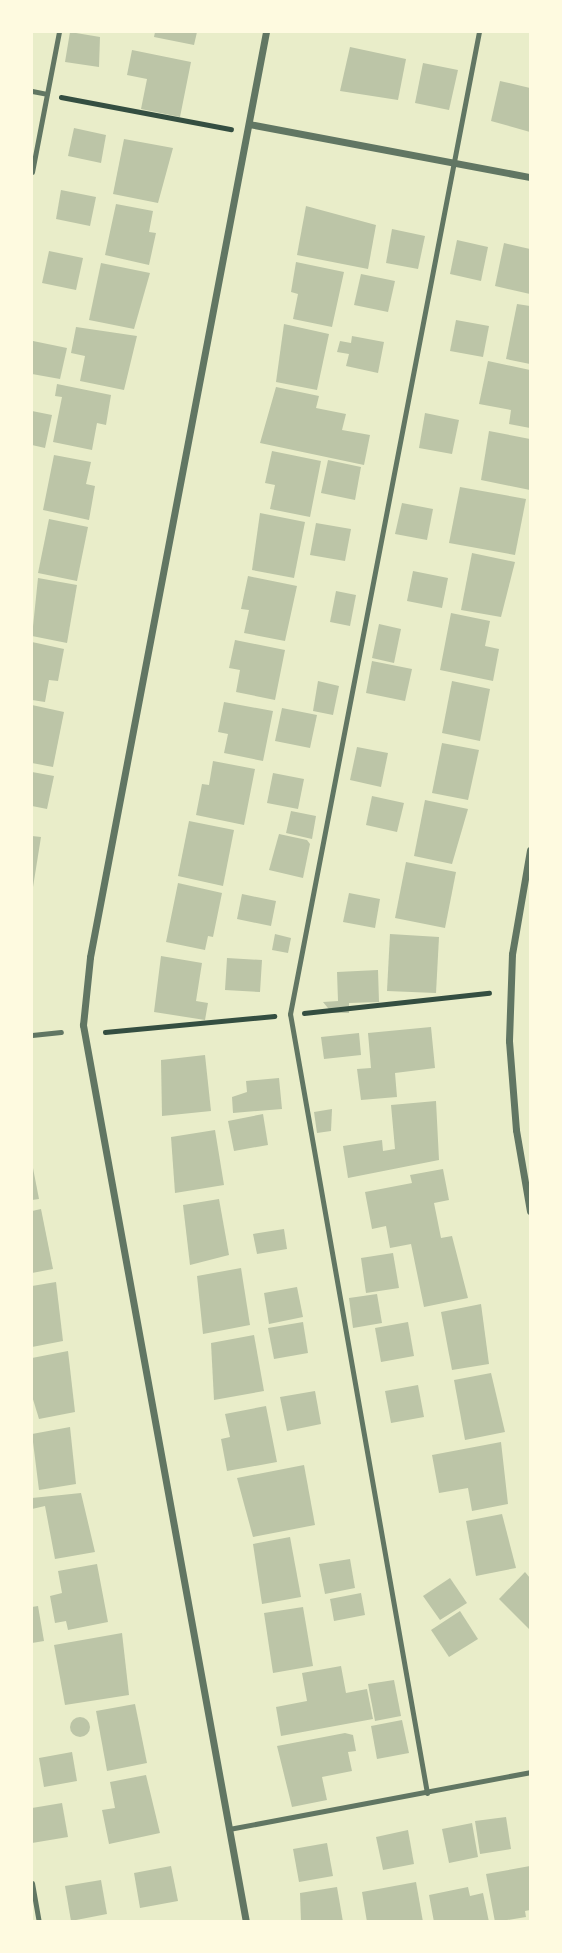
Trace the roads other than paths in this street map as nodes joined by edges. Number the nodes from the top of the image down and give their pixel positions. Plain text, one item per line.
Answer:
1 (59, 32) edge
2 (266, 32) edge
3 (479, 32) edge
4 (32, 91) edge
5 (47, 94) junction
6 (248, 128) junction
7 (454, 162) junction
8 (32, 172) edge
9 (530, 177) edge
10 (530, 850) edge
11 (61, 1032) dead end
12 (32, 1035) edge
13 (530, 1211) edge
14 (530, 1772) edge
15 (427, 1793) junction
16 (229, 1829) junction
17 (32, 1883) edge
18 (39, 1922) edge
19 (247, 1922) edge

1 - 5 lane
2 - 6 street
3 - 7 lane
4 - 5 lane
5 - 8 lane
6 - 7 street
6 - 16 street
7 - 9 street
7 - 15 lane
10 - 13 street
11 - 12 lane
14 - 15 lane
15 - 16 lane
16 - 19 street
17 - 18 lane

